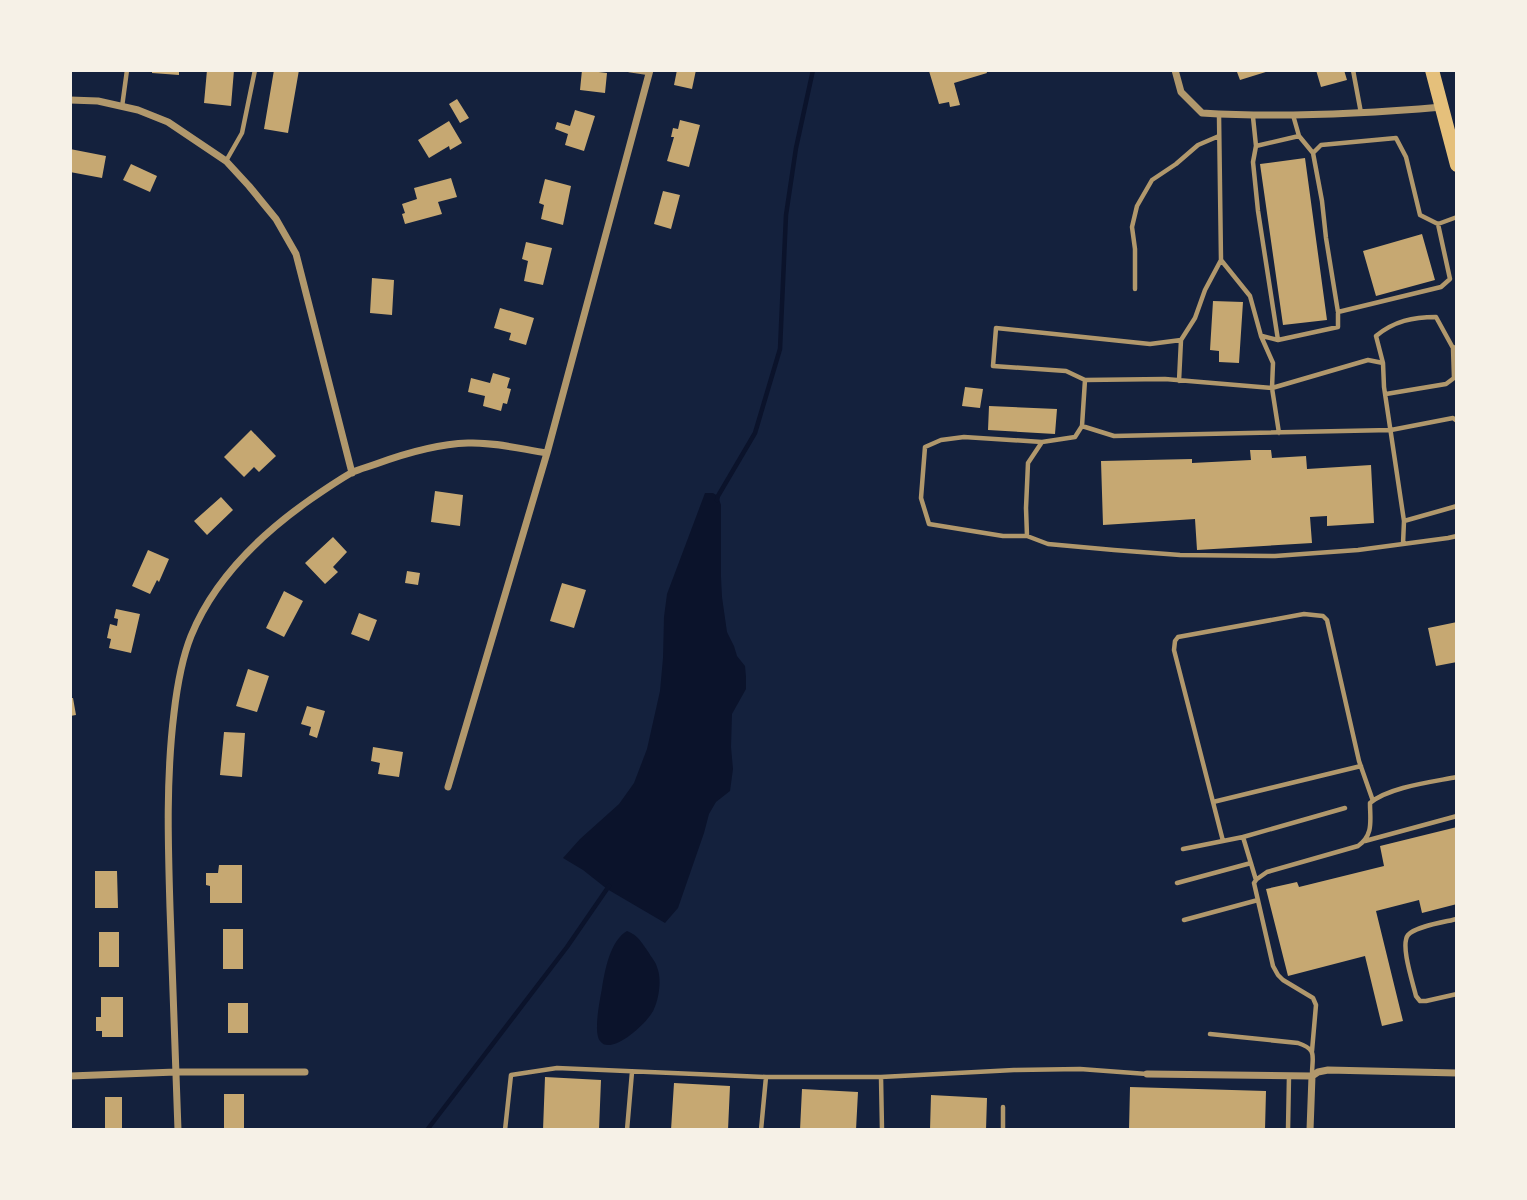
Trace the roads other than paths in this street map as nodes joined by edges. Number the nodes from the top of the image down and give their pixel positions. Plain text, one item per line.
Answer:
1 (127, 70) edge
2 (255, 70) edge
3 (629, 70) edge
4 (1175, 70) edge
5 (1353, 70) edge
6 (1432, 70) edge
7 (650, 71) edge
8 (70, 100) edge
9 (122, 107) junction
10 (1442, 107) junction
11 (1219, 114) junction
12 (1293, 114) junction
13 (1361, 114) junction
14 (1252, 117) junction
15 (1219, 136) junction
16 (1299, 136) junction
17 (1256, 146) junction
18 (1314, 153) junction
19 (226, 161) junction
20 (1457, 165) edge
21 (1457, 218) edge
22 (1438, 224) junction
23 (1221, 260) junction
24 (1135, 289) dead end
25 (1338, 313) junction
26 (1261, 336) junction
27 (1181, 340) junction
28 (1278, 340) junction
29 (1455, 348) edge
30 (1383, 363) junction
31 (1085, 380) junction
32 (1179, 380) junction
33 (1272, 388) junction
34 (1385, 394) junction
35 (1457, 421) edge
36 (1082, 426) junction
37 (1391, 430) junction
38 (1279, 433) junction
39 (1042, 442) junction
40 (547, 453) junction
41 (352, 473) junction
42 (1457, 506) edge
43 (1404, 521) junction
44 (1027, 536) junction
45 (1457, 536) edge
46 (1403, 544) junction
47 (1361, 766) junction
48 (1457, 777) edge
49 (448, 787) dead end
50 (1373, 801) junction
51 (1213, 802) junction
52 (1345, 808) dead end
53 (1457, 816) edge
54 (1243, 837) junction
55 (1223, 841) junction
56 (1364, 842) junction
57 (1183, 849) dead end
58 (1251, 863) junction
59 (1256, 880) junction
60 (1177, 883) dead end
61 (1258, 900) junction
62 (1457, 919) edge
63 (1184, 920) dead end
64 (1457, 994) edge
65 (1210, 1034) dead end
66 (1312, 1051) junction
67 (632, 1071) junction
68 (176, 1072) junction
69 (305, 1072) dead end
70 (1457, 1073) edge
71 (1147, 1074) joint
72 (70, 1076) edge
73 (1289, 1076) junction
74 (1312, 1076) junction
75 (766, 1077) junction
76 (881, 1077) junction
77 (1003, 1107) dead end
78 (178, 1130) edge
79 (505, 1130) edge
80 (627, 1130) edge
81 (761, 1130) edge
82 (882, 1130) edge
83 (1003, 1130) edge
84 (1288, 1130) edge
85 (1310, 1130) edge

1 - 9 lane
2 - 19 lane
3 - 7 lane
4 - 11 street
5 - 13 lane
6 - 10 main road
7 - 40 street
8 - 9 street
9 - 19 street
10 - 13 street
10 - 20 main road
11 - 14 street
11 - 15 lane
12 - 13 street
12 - 14 street
12 - 16 lane
14 - 17 lane
15 - 23 lane
15 - 24 lane
16 - 17 lane
16 - 18 lane
17 - 28 lane
18 - 22 lane
18 - 25 lane
19 - 41 street
21 - 22 lane
22 - 25 lane
23 - 26 lane
23 - 27 lane
25 - 28 lane
26 - 28 lane
26 - 33 lane
27 - 31 lane
27 - 32 lane
29 - 30 lane
29 - 34 lane
30 - 33 lane
30 - 34 lane
31 - 32 lane
31 - 36 lane
32 - 33 lane
33 - 38 lane
34 - 37 lane
35 - 37 lane
36 - 38 lane
36 - 39 lane
37 - 38 lane
37 - 43 lane
39 - 44 lane
39 - 44 lane
40 - 41 street
40 - 49 street
41 - 68 street
42 - 43 lane
43 - 46 lane
44 - 46 lane
45 - 46 lane
47 - 50 lane
47 - 51 lane
47 - 51 lane
48 - 50 lane
50 - 56 lane
51 - 55 lane
52 - 54 lane
53 - 56 lane
54 - 55 lane
54 - 58 lane
55 - 57 lane
56 - 59 lane
58 - 59 lane
58 - 60 lane
59 - 61 lane
61 - 63 lane
61 - 66 lane
62 - 64 lane
65 - 66 lane
66 - 74 lane
67 - 75 lane
67 - 79 lane
67 - 80 lane
68 - 69 street
68 - 72 street
68 - 78 street
70 - 74 street
71 - 73 street
71 - 76 lane
73 - 74 street
73 - 84 lane
74 - 85 street
75 - 76 lane
75 - 81 lane
76 - 82 lane
77 - 83 lane

